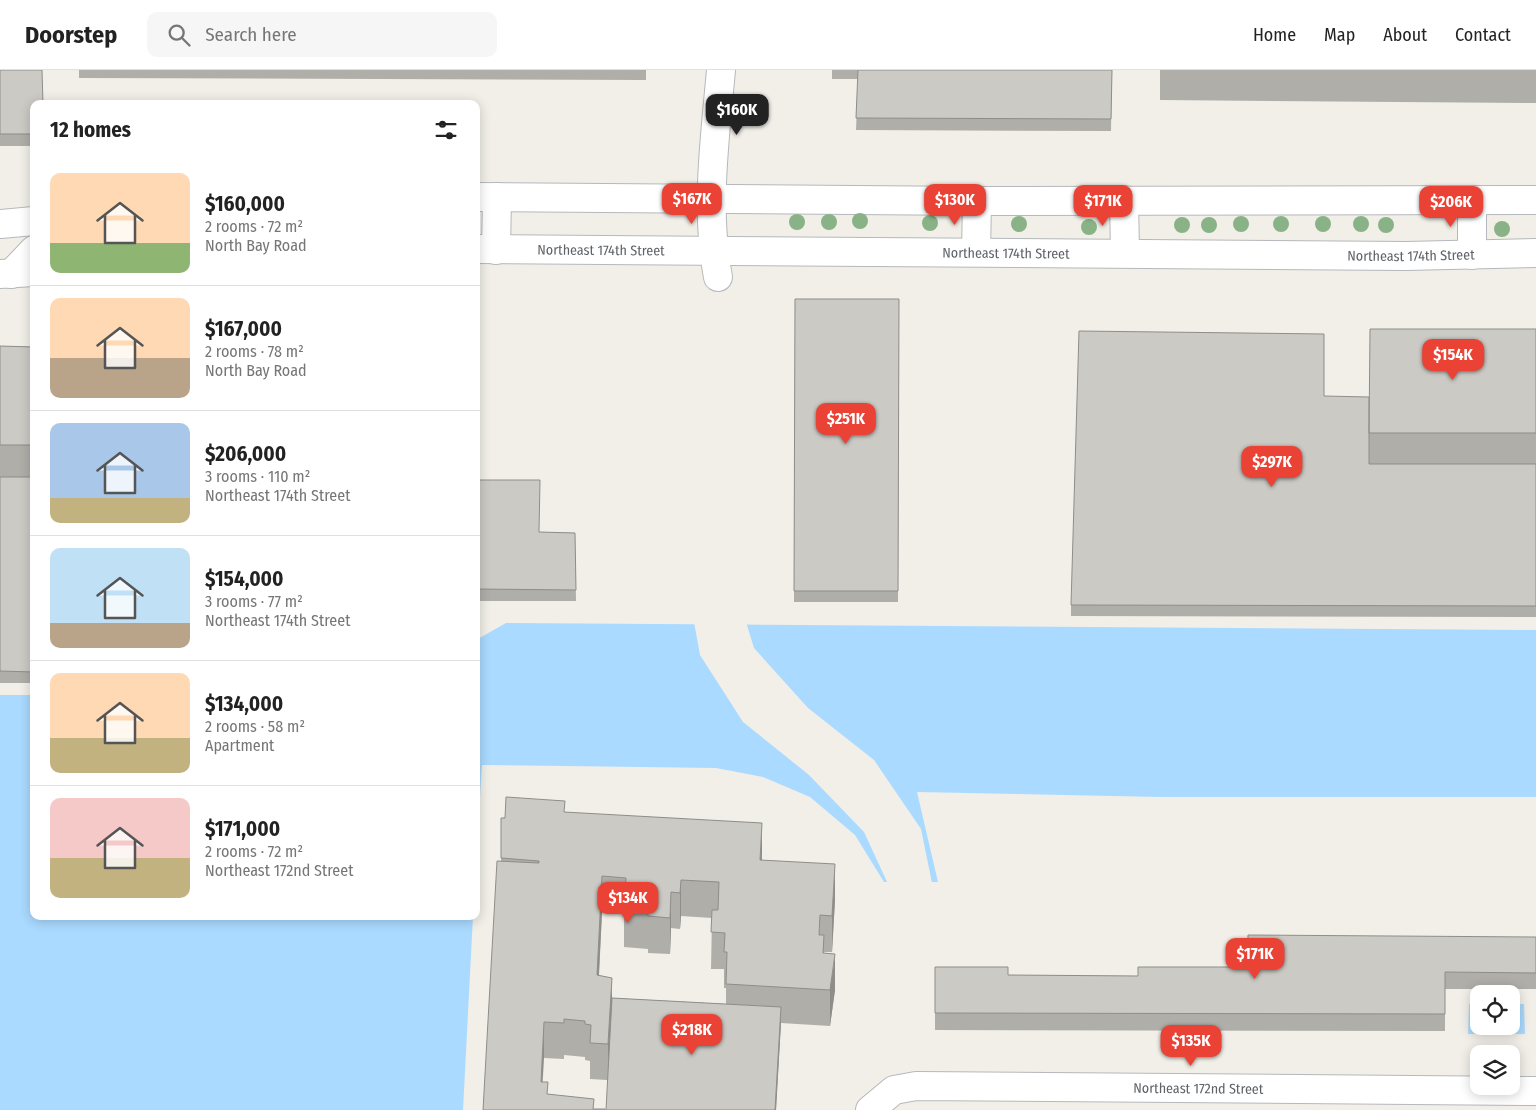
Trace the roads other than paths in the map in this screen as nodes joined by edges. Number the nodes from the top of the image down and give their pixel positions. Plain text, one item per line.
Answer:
1 (721, 70) edge
2 (487, 197) edge
3 (713, 199) junction
4 (977, 200) junction
5 (1124, 200) junction
6 (1536, 200) edge
7 (1472, 201) junction
8 (30, 221) edge
9 (0, 224) edge
10 (486, 249) edge
11 (713, 250) junction
12 (976, 252) junction
13 (1125, 253) junction
14 (1536, 253) edge
15 (30, 255) edge
16 (1472, 255) junction
17 (15, 274) edge
18 (718, 277) dead end
19 (1536, 1091) edge
20 (916, 1098) edge
21 (870, 1110) edge

1 - 3 street
2 - 3 street
2 - 10 street
3 - 4 street
3 - 11 street
4 - 5 street
4 - 12 street
5 - 7 street
5 - 13 street
6 - 7 street
7 - 16 street
8 - 9 street
10 - 11 street, Northeast 174th Street
11 - 12 street, Northeast 174th Street
11 - 18 street
12 - 13 street, Northeast 174th Street
13 - 16 street, Northeast 174th Street
14 - 16 street, Northeast 174th Street
15 - 17 street
19 - 20 street, Northeast 172nd Street
20 - 21 street, Northeast 172nd Street

